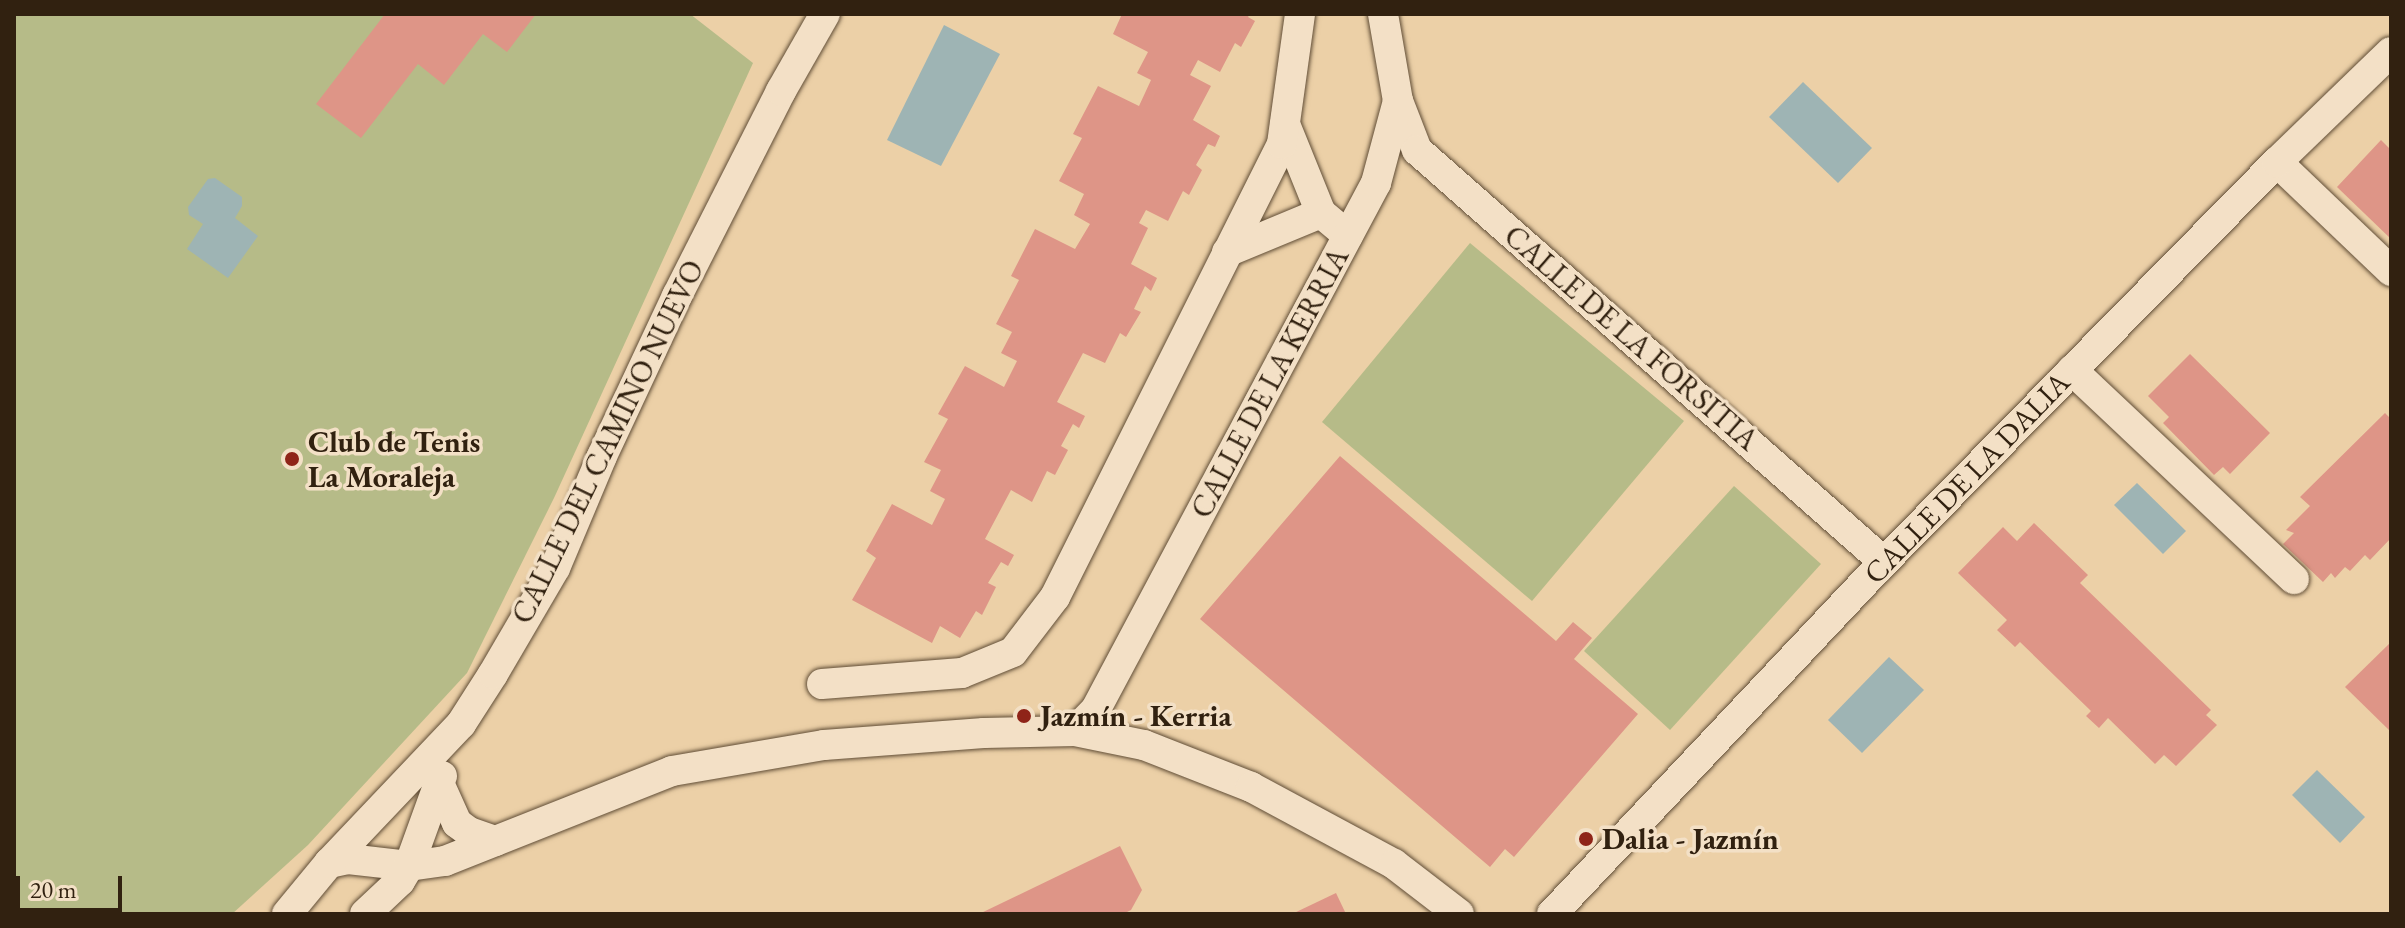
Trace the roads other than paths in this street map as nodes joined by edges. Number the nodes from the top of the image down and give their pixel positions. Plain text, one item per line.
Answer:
1 (1300, 14) edge
2 (1383, 14) edge
3 (819, 16) edge
4 (2391, 52) edge
5 (1398, 101) junction
6 (1285, 124) junction
7 (2277, 162) junction
8 (1321, 213) junction
9 (1348, 236) junction
10 (1227, 252) junction
11 (2391, 271) edge
12 (2072, 370) junction
13 (1884, 562) junction
14 (2294, 579) dead end
15 (822, 684) dead end
16 (461, 724) junction
17 (1075, 731) junction
18 (439, 783) junction
19 (495, 841) junction
20 (329, 863) junction
21 (409, 866) junction
22 (287, 914) edge
23 (365, 914) edge
24 (1459, 914) edge
25 (1552, 914) edge

1 - 6 street
2 - 5 street, CALLE DE LA KERRIA
3 - 16 street, CALLE DEL CAMINO NUEVO
4 - 7 street, CALLE DE LA DALIA
5 - 9 street, CALLE DE LA KERRIA
5 - 13 street, CALLE DE LA FORSITIA
6 - 8 street
6 - 10 street
7 - 11 street
7 - 12 street, CALLE DE LA DALIA
8 - 9 street
8 - 10 street
9 - 17 street, CALLE DE LA KERRIA
10 - 15 street
12 - 13 street, CALLE DE LA DALIA
12 - 14 street
13 - 25 street, CALLE DE LA DALIA
16 - 18 street
16 - 20 street, CALLE DEL CAMINO NUEVO
17 - 19 street
17 - 24 street
18 - 19 street
18 - 21 street
19 - 21 street
20 - 21 street
20 - 22 street, CALLE DEL CAMINO NUEVO
21 - 23 street

